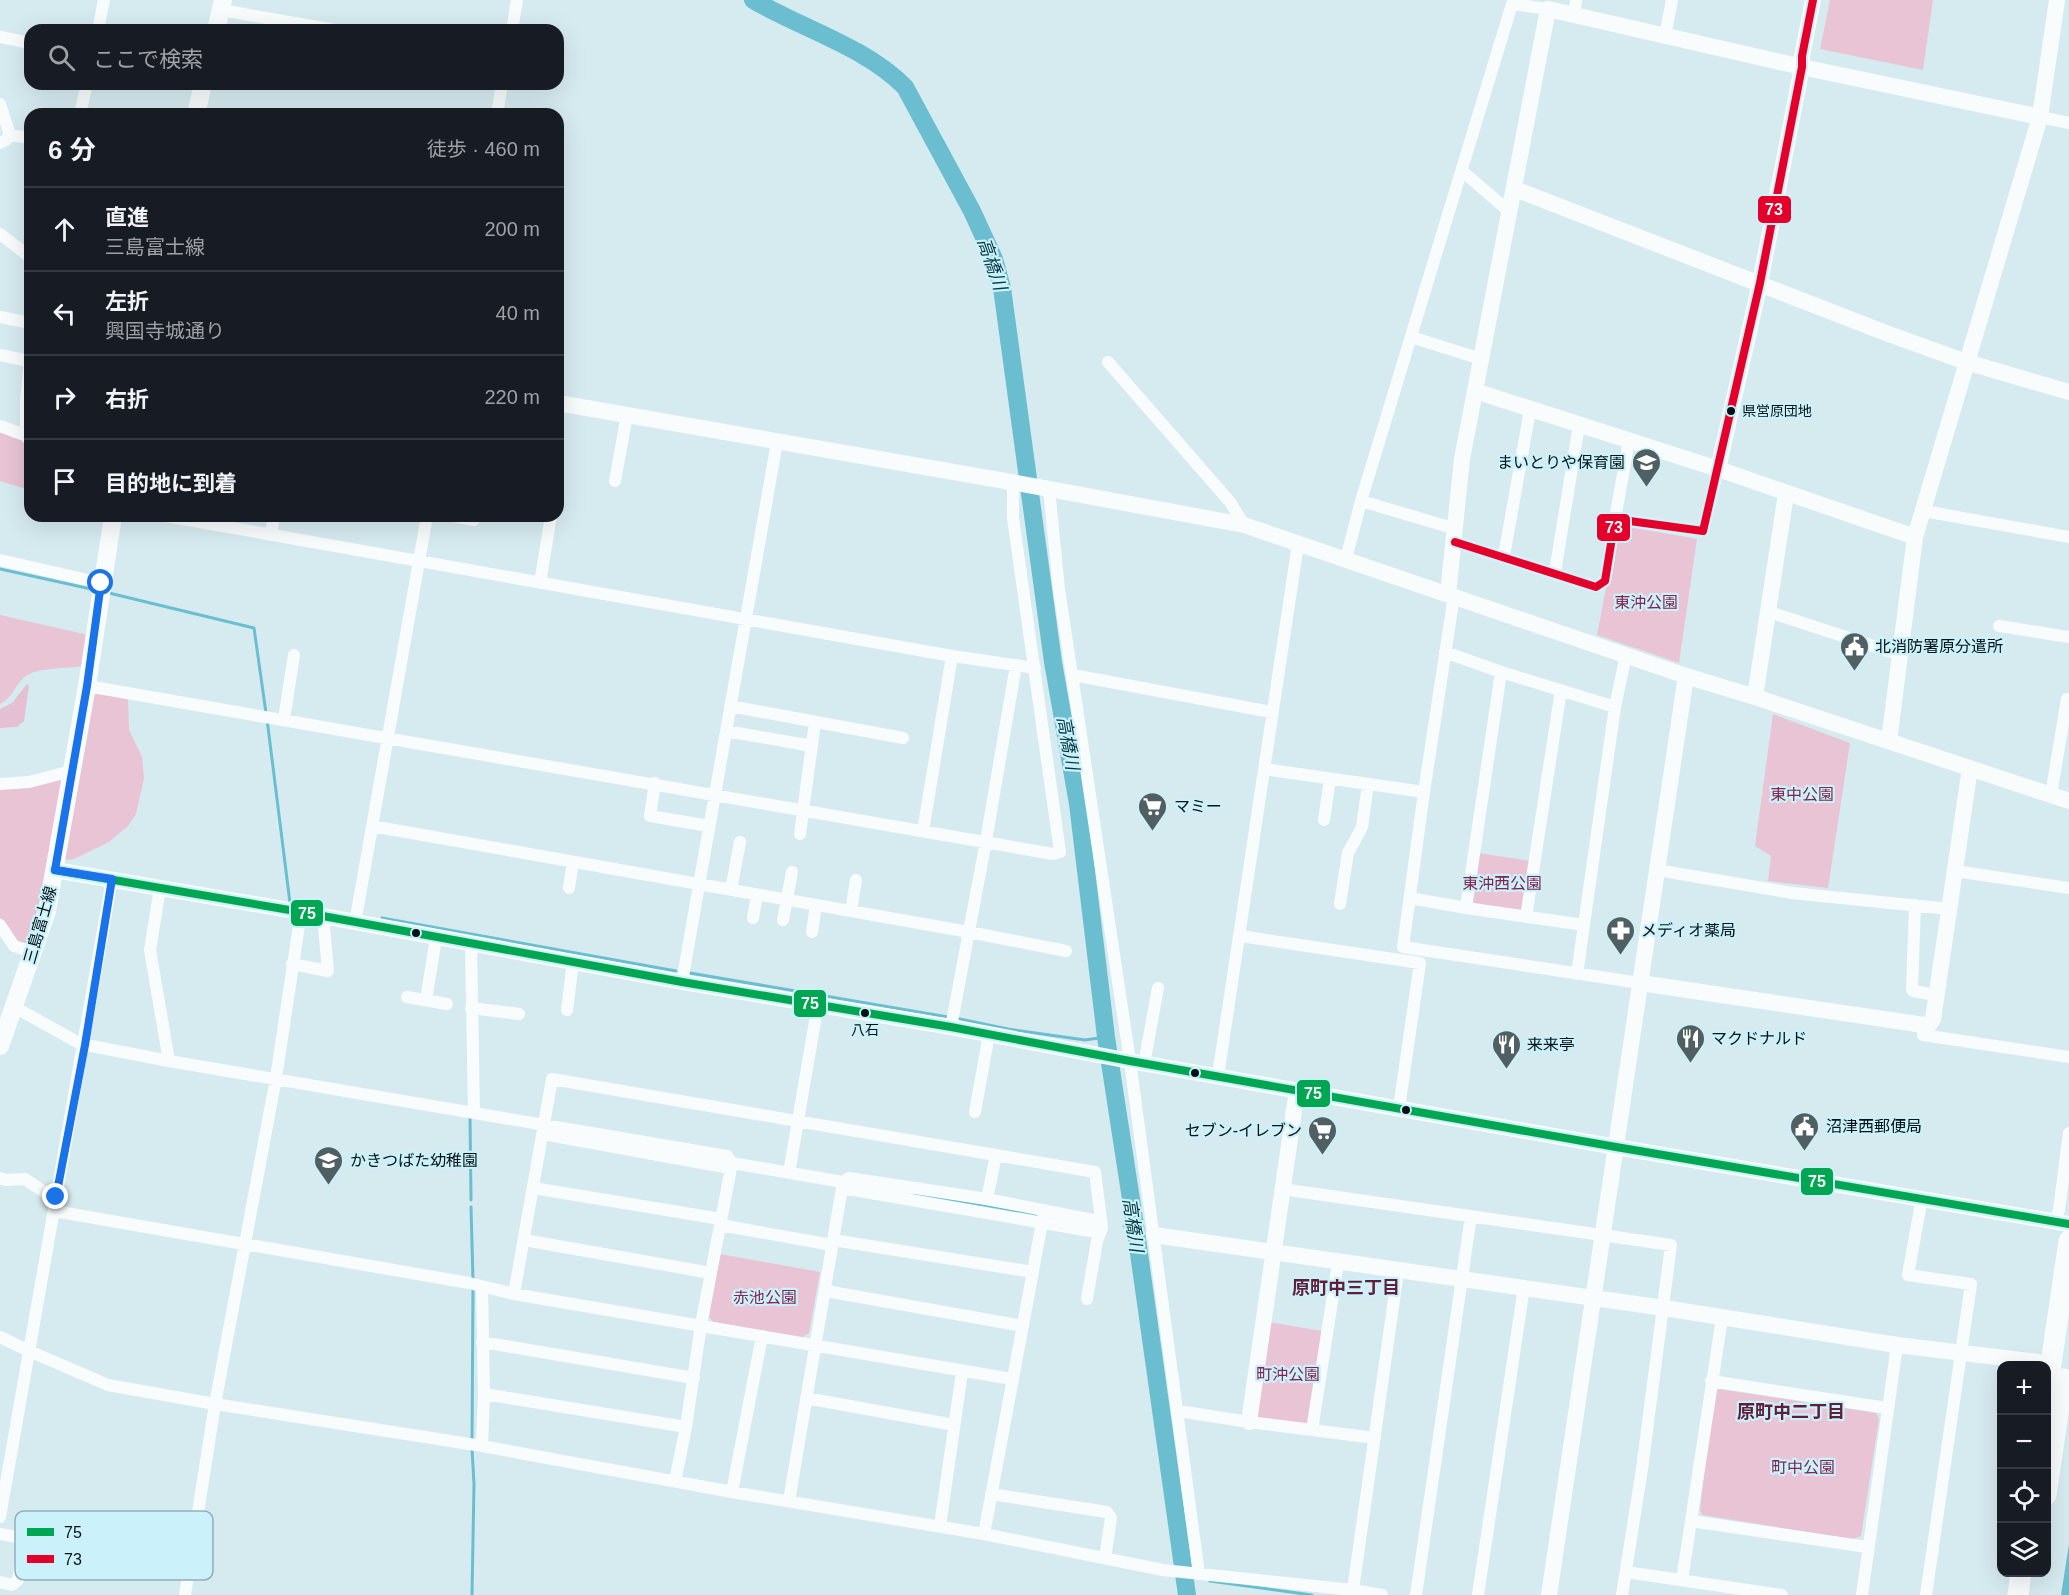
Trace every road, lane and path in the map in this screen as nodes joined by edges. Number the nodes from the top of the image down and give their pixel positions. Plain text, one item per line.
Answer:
1 (104, 0) edge
2 (517, 0) edge
3 (1672, 0) edge
4 (1813, 0) edge
5 (2057, 0) edge
6 (222, 5) edge
7 (1575, 8) edge
8 (1548, 9) junction
9 (99, 24) edge
10 (217, 24) edge
11 (308, 24) edge
12 (513, 24) edge
13 (1665, 36) junction
14 (0, 37) edge
15 (24, 42) edge
16 (1802, 67) junction
17 (86, 90) edge
18 (202, 90) edge
19 (501, 90) edge
20 (0, 104) edge
21 (81, 108) edge
22 (197, 108) edge
23 (498, 108) edge
24 (2040, 117) junction
25 (2069, 123) edge
26 (24, 138) edge
27 (5, 139) edge
28 (1462, 171) junction
29 (1515, 189) junction
30 (1511, 213) junction
31 (0, 234) edge
32 (24, 252) edge
33 (1760, 283) junction
34 (0, 317) edge
35 (24, 322) edge
36 (1411, 337) junction
37 (0, 355) edge
38 (1481, 358) junction
39 (24, 359) edge
40 (1108, 362) dead end
41 (1966, 362) junction
42 (1476, 391) junction
43 (2069, 392) edge
44 (564, 405) edge
45 (1530, 410) junction
46 (627, 416) junction
47 (1579, 425) junction
48 (0, 426) edge
49 (24, 435) edge
50 (1629, 441) junction
51 (777, 442) junction
52 (1718, 470) junction
53 (615, 481) dead end
54 (1011, 482) junction
55 (1047, 489) junction
56 (1786, 494) junction
57 (1361, 501) junction
58 (1924, 511) junction
59 (1615, 519) junction
60 (112, 522) edge
61 (199, 522) edge
62 (273, 522) edge
63 (426, 522) edge
64 (550, 522) edge
65 (1244, 525) junction
66 (271, 535) junction
67 (1456, 535) junction
68 (1915, 537) junction
69 (2069, 537) edge
70 (1298, 544) junction
71 (1504, 556) junction
72 (1346, 559) junction
73 (0, 560) edge
74 (419, 561) junction
75 (1555, 572) junction
76 (101, 583) junction
77 (540, 583) junction
78 (1451, 595) junction
79 (1769, 612) junction
80 (746, 620) junction
81 (1999, 626) dead end
82 (2069, 637) edge
83 (1445, 652) junction
84 (294, 655) dead end
85 (1626, 655) junction
86 (1901, 655) junction
87 (952, 657) junction
88 (1016, 665) junction
89 (1035, 668) junction
90 (1501, 672) junction
91 (1073, 675) junction
92 (1686, 676) junction
93 (87, 686) junction
94 (1561, 690) junction
95 (1755, 697) junction
96 (2067, 699) dead end
97 (730, 706) junction
98 (1615, 707) junction
99 (1271, 712) junction
100 (273, 717) junction
101 (815, 722) junction
102 (726, 731) junction
103 (388, 737) junction
104 (903, 738) dead end
105 (1889, 741) junction
106 (812, 746) junction
107 (1970, 768) junction
108 (1264, 769) junction
109 (72, 771) junction
110 (1330, 779) junction
111 (655, 783) junction
112 (0, 784) edge
113 (1368, 784) junction
114 (1424, 792) junction
115 (714, 794) junction
116 (2051, 795) junction
117 (2069, 801) edge
118 (803, 810) junction
119 (1324, 820) dead end
120 (372, 826) junction
121 (709, 826) junction
122 (923, 831) junction
123 (800, 834) dead end
124 (986, 841) junction
125 (740, 842) dead end
126 (573, 862) junction
127 (55, 870) junction
128 (1657, 870) junction
129 (1955, 871) junction
130 (792, 872) dead end
131 (112, 879) junction
132 (856, 880) dead end
133 (700, 884) junction
134 (160, 888) junction
135 (569, 888) dead end
136 (2069, 888) edge
137 (730, 890) junction
138 (757, 895) junction
139 (1410, 898) junction
140 (787, 900) junction
141 (1341, 904) dead end
142 (816, 905) junction
143 (1915, 905) junction
144 (1466, 908) junction
145 (1950, 909) junction
146 (851, 911) junction
147 (301, 912) junction
148 (323, 916) junction
149 (1526, 917) junction
150 (753, 918) dead end
151 (783, 920) dead end
152 (355, 923) junction
153 (0, 925) edge
154 (1584, 925) junction
155 (812, 932) dead end
156 (969, 932) junction
157 (1240, 936) junction
158 (436, 938) junction
159 (471, 944) junction
160 (1066, 951) dead end
161 (33, 952) junction
162 (573, 962) junction
163 (292, 964) junction
164 (1577, 974) junction
165 (682, 982) junction
166 (1640, 983) junction
167 (1158, 988) dead end
168 (1937, 995) junction
169 (407, 997) dead end
170 (426, 1000) junction
171 (447, 1004) dead end
172 (818, 1005) junction
173 (471, 1008) junction
174 (8, 1010) edge
175 (567, 1010) dead end
176 (519, 1014) dead end
177 (952, 1022) junction
178 (1924, 1025) junction
179 (989, 1034) junction
180 (85, 1045) junction
181 (0, 1046) edge
182 (2069, 1057) edge
183 (169, 1061) junction
184 (1132, 1061) junction
185 (1218, 1076) junction
186 (276, 1078) junction
187 (1297, 1090) junction
188 (1399, 1108) junction
189 (474, 1112) junction
190 (975, 1112) dead end
191 (799, 1120) junction
192 (544, 1129) junction
193 (2069, 1133) edge
194 (1616, 1147) junction
195 (996, 1155) junction
196 (732, 1163) junction
197 (789, 1173) junction
198 (0, 1178) edge
199 (843, 1185) junction
200 (533, 1188) junction
201 (1282, 1189) junction
202 (56, 1197) junction
203 (1922, 1198) junction
204 (987, 1199) junction
205 (54, 1211) junction
206 (1471, 1216) junction
207 (1043, 1218) junction
208 (721, 1222) junction
209 (2062, 1222) edge
210 (1102, 1228) junction
211 (1154, 1235) junction
212 (1602, 1235) junction
213 (524, 1240) junction
214 (2069, 1241) edge
215 (245, 1243) junction
216 (833, 1243) junction
217 (1273, 1253) junction
218 (1338, 1263) junction
219 (1398, 1271) junction
220 (1033, 1272) junction
221 (711, 1273) junction
222 (1462, 1278) junction
223 (482, 1287) junction
224 (1524, 1287) junction
225 (826, 1291) junction
226 (514, 1294) junction
227 (1593, 1298) junction
228 (1087, 1299) dead end
229 (1664, 1308) junction
230 (1722, 1318) junction
231 (701, 1325) junction
232 (1023, 1326) junction
233 (762, 1336) junction
234 (0, 1337) edge
235 (2069, 1340) edge
236 (482, 1342) junction
237 (815, 1345) junction
238 (1897, 1345) junction
239 (28, 1351) junction
240 (1962, 1353) junction
241 (2030, 1361) edge
242 (2051, 1364) edge
243 (962, 1372) junction
244 (694, 1378) junction
245 (1012, 1379) junction
246 (1711, 1381) junction
247 (484, 1394) junction
248 (806, 1398) junction
249 (215, 1404) junction
250 (1887, 1408) junction
251 (1178, 1411) junction
252 (1249, 1422) junction
253 (954, 1425) junction
254 (686, 1427) junction
255 (1312, 1430) junction
256 (1375, 1438) junction
257 (482, 1446) junction
258 (2050, 1469) edge
259 (675, 1481) junction
260 (732, 1492) junction
261 (991, 1494) junction
262 (789, 1501) junction
263 (199, 1511) edge
264 (0, 1517) edge
265 (1690, 1521) junction
266 (940, 1526) junction
267 (0, 1534) edge
268 (984, 1534) junction
269 (15, 1537) edge
270 (1867, 1547) junction
271 (1105, 1558) junction
272 (1626, 1572) junction
273 (1197, 1574) junction
274 (2020, 1577) edge
275 (2035, 1577) edge
276 (18, 1580) edge
277 (188, 1580) edge
278 (1682, 1580) junction
279 (0, 1582) edge
280 (1353, 1590) junction
281 (185, 1595) edge
282 (1382, 1595) edge
283 (1416, 1595) edge
284 (1478, 1595) edge
285 (1549, 1595) edge
286 (1622, 1595) edge
287 (1782, 1595) edge
288 (1862, 1595) edge
289 (1926, 1595) edge
290 (2018, 1595) edge
291 (2032, 1595) edge

1 - 9 street
2 - 12 street
3 - 13 street
4 - 16 street
5 - 24 street
6 - 10 main road
6 - 11 street
7 - 8 street
7 - 13 street
8 - 28 street
8 - 29 street
13 - 16 street
14 - 15 street
16 - 24 street
16 - 33 street
17 - 21 street
18 - 22 main road
19 - 23 street
20 - 27 street
24 - 25 street
24 - 41 street
26 - 27 street
28 - 30 street
28 - 36 street
29 - 30 street
29 - 33 street
30 - 38 street
31 - 32 street
33 - 41 street
33 - 52 street
34 - 35 street
36 - 38 street
36 - 57 street
37 - 39 street
38 - 42 street
40 - 65 street
41 - 43 street
41 - 58 street
42 - 45 street
42 - 67 street
44 - 46 street
45 - 47 street
45 - 71 street
46 - 51 street
46 - 53 street
47 - 50 street
47 - 75 street
48 - 49 street
50 - 52 street
50 - 59 street
51 - 54 street
51 - 80 street
52 - 56 street
52 - 59 street
54 - 55 street
54 - 89 street
55 - 65 street
55 - 91 street
56 - 68 street
56 - 79 street
57 - 67 street
57 - 72 street
58 - 68 street
58 - 69 street
59 - 75 street
60 - 76 main road, 三島富士線
61 - 66 street
62 - 66 street
63 - 74 street
64 - 77 street
65 - 70 street
66 - 74 street
67 - 71 street
67 - 78 street
68 - 86 street
70 - 72 street
70 - 99 street
71 - 75 street
72 - 78 street
73 - 76 street
74 - 77 street
74 - 103 street
76 - 93 main road, 三島富士線
77 - 80 street
78 - 83 street
78 - 85 street
79 - 86 street
79 - 95 street
80 - 87 street
80 - 97 street
81 - 82 street
83 - 90 street
83 - 114 street
84 - 100 street
85 - 92 street
85 - 98 street
86 - 105 street
87 - 88 street
87 - 122 street
88 - 89 street
88 - 124 street
89 - 124 street
90 - 94 street
90 - 144 street
91 - 99 street
91 - 184 street
92 - 95 street
92 - 128 street
93 - 100 street
93 - 109 main road, 三島富士線
94 - 98 street
94 - 149 street
95 - 105 street
96 - 116 street
97 - 101 street
97 - 102 street
98 - 154 street
99 - 108 street
100 - 103 street
101 - 104 street
101 - 106 street
102 - 106 street
102 - 115 street
103 - 111 street
103 - 120 street
105 - 107 street
106 - 118 street
107 - 116 street
107 - 129 street
108 - 110 street
108 - 157 street
109 - 112 street
109 - 127 main road, 三島富士線
110 - 113 street
110 - 119 street
111 - 115 street
111 - 121 street
113 - 114 street
113 - 141 street
114 - 139 street
115 - 118 street
115 - 121 street
116 - 117 street
118 - 122 street
118 - 123 street
120 - 126 street
120 - 152 street
121 - 133 street
122 - 124 street
124 - 156 street
125 - 137 street
126 - 133 street
126 - 135 street
127 - 131 street
127 - 161 main road, 三島富士線
128 - 143 street
128 - 166 street
129 - 136 street
129 - 145 street
130 - 140 street
131 - 134 street
131 - 180 street
132 - 146 street
133 - 137 street
133 - 165 street
134 - 147 street
134 - 183 street
137 - 138 street
138 - 140 street
138 - 150 street
139 - 144 street
139 - 164 street
140 - 142 street
140 - 151 street
142 - 146 street
142 - 155 street
143 - 145 street
143 - 168 street
144 - 149 street
145 - 168 street
146 - 156 street
147 - 148 street
147 - 163 street
148 - 152 street
148 - 163 street
149 - 154 street
152 - 158 street
153 - 161 street
154 - 164 street
156 - 160 street
156 - 177 street
157 - 185 street
157 - 188 street
158 - 159 street
158 - 170 street
159 - 162 street
159 - 173 street
161 - 174 main road, 三島富士線
162 - 165 street
162 - 175 street
163 - 186 street
164 - 166 street
165 - 172 street
166 - 178 street
166 - 194 street
167 - 184 street
168 - 178 street
169 - 170 street
170 - 171 street
172 - 177 street
172 - 191 street
173 - 176 street
173 - 189 street
174 - 180 street
174 - 181 main road, 三島富士線
177 - 179 street
178 - 182 street
179 - 184 street
179 - 190 street
180 - 183 street
180 - 202 street
183 - 186 street
184 - 185 street
184 - 211 street
185 - 187 street
186 - 189 street
186 - 215 street
187 - 188 street
187 - 201 street
188 - 194 street
189 - 192 street
191 - 192 street
191 - 195 street
191 - 197 street
192 - 196 street
192 - 200 street
193 - 209 street
194 - 203 street
194 - 212 street
195 - 204 street
195 - 210 street
196 - 197 street
196 - 208 street
197 - 199 street
198 - 202 street
199 - 204 street
199 - 207 street
199 - 216 street
200 - 208 street
200 - 213 street
201 - 206 street
201 - 217 street
202 - 205 street
203 - 209 street
203 - 240 street
204 - 207 street
205 - 215 street
205 - 239 street
206 - 212 street
206 - 222 street
207 - 210 street
207 - 220 street
208 - 216 street
208 - 221 street
210 - 228 street
211 - 217 street
211 - 251 street
212 - 227 street
212 - 229 street
213 - 221 street
213 - 226 street
214 - 242 highway
215 - 223 street
215 - 249 street
216 - 220 street
216 - 225 street
217 - 218 street
217 - 252 street
218 - 219 street
218 - 255 street
219 - 222 street
219 - 256 street
220 - 232 street
221 - 231 street
222 - 224 street
222 - 283 street
223 - 226 street
223 - 236 street
224 - 227 street
224 - 284 street
225 - 232 street
225 - 237 street
226 - 231 street
227 - 229 street
227 - 285 street
229 - 230 street
229 - 272 street
230 - 238 street
230 - 246 street
231 - 233 street
231 - 244 street
232 - 245 street
233 - 237 street
233 - 260 street
234 - 239 street
235 - 258 highway
236 - 244 street
236 - 247 street
237 - 243 street
237 - 248 street
238 - 240 street
238 - 250 street
239 - 249 street
239 - 264 street
240 - 241 street
240 - 289 street
243 - 245 street
243 - 253 street
244 - 254 street
245 - 261 street
246 - 250 street
246 - 265 street
247 - 254 street
247 - 257 street
248 - 253 street
248 - 262 street
249 - 257 street
249 - 263 street
250 - 270 street
251 - 252 street
251 - 273 street
252 - 255 street
253 - 266 street
254 - 259 street
255 - 256 street
256 - 280 street
257 - 259 street
259 - 260 street
260 - 262 street
261 - 268 street
261 - 271 street
262 - 266 street
265 - 270 street
265 - 278 street
266 - 268 street
267 - 269 street
268 - 271 street
270 - 288 street
271 - 273 street
272 - 278 street
272 - 286 street
273 - 280 street
274 - 290 highway
275 - 291 highway
276 - 279 street
277 - 281 street
278 - 287 street
280 - 282 street

